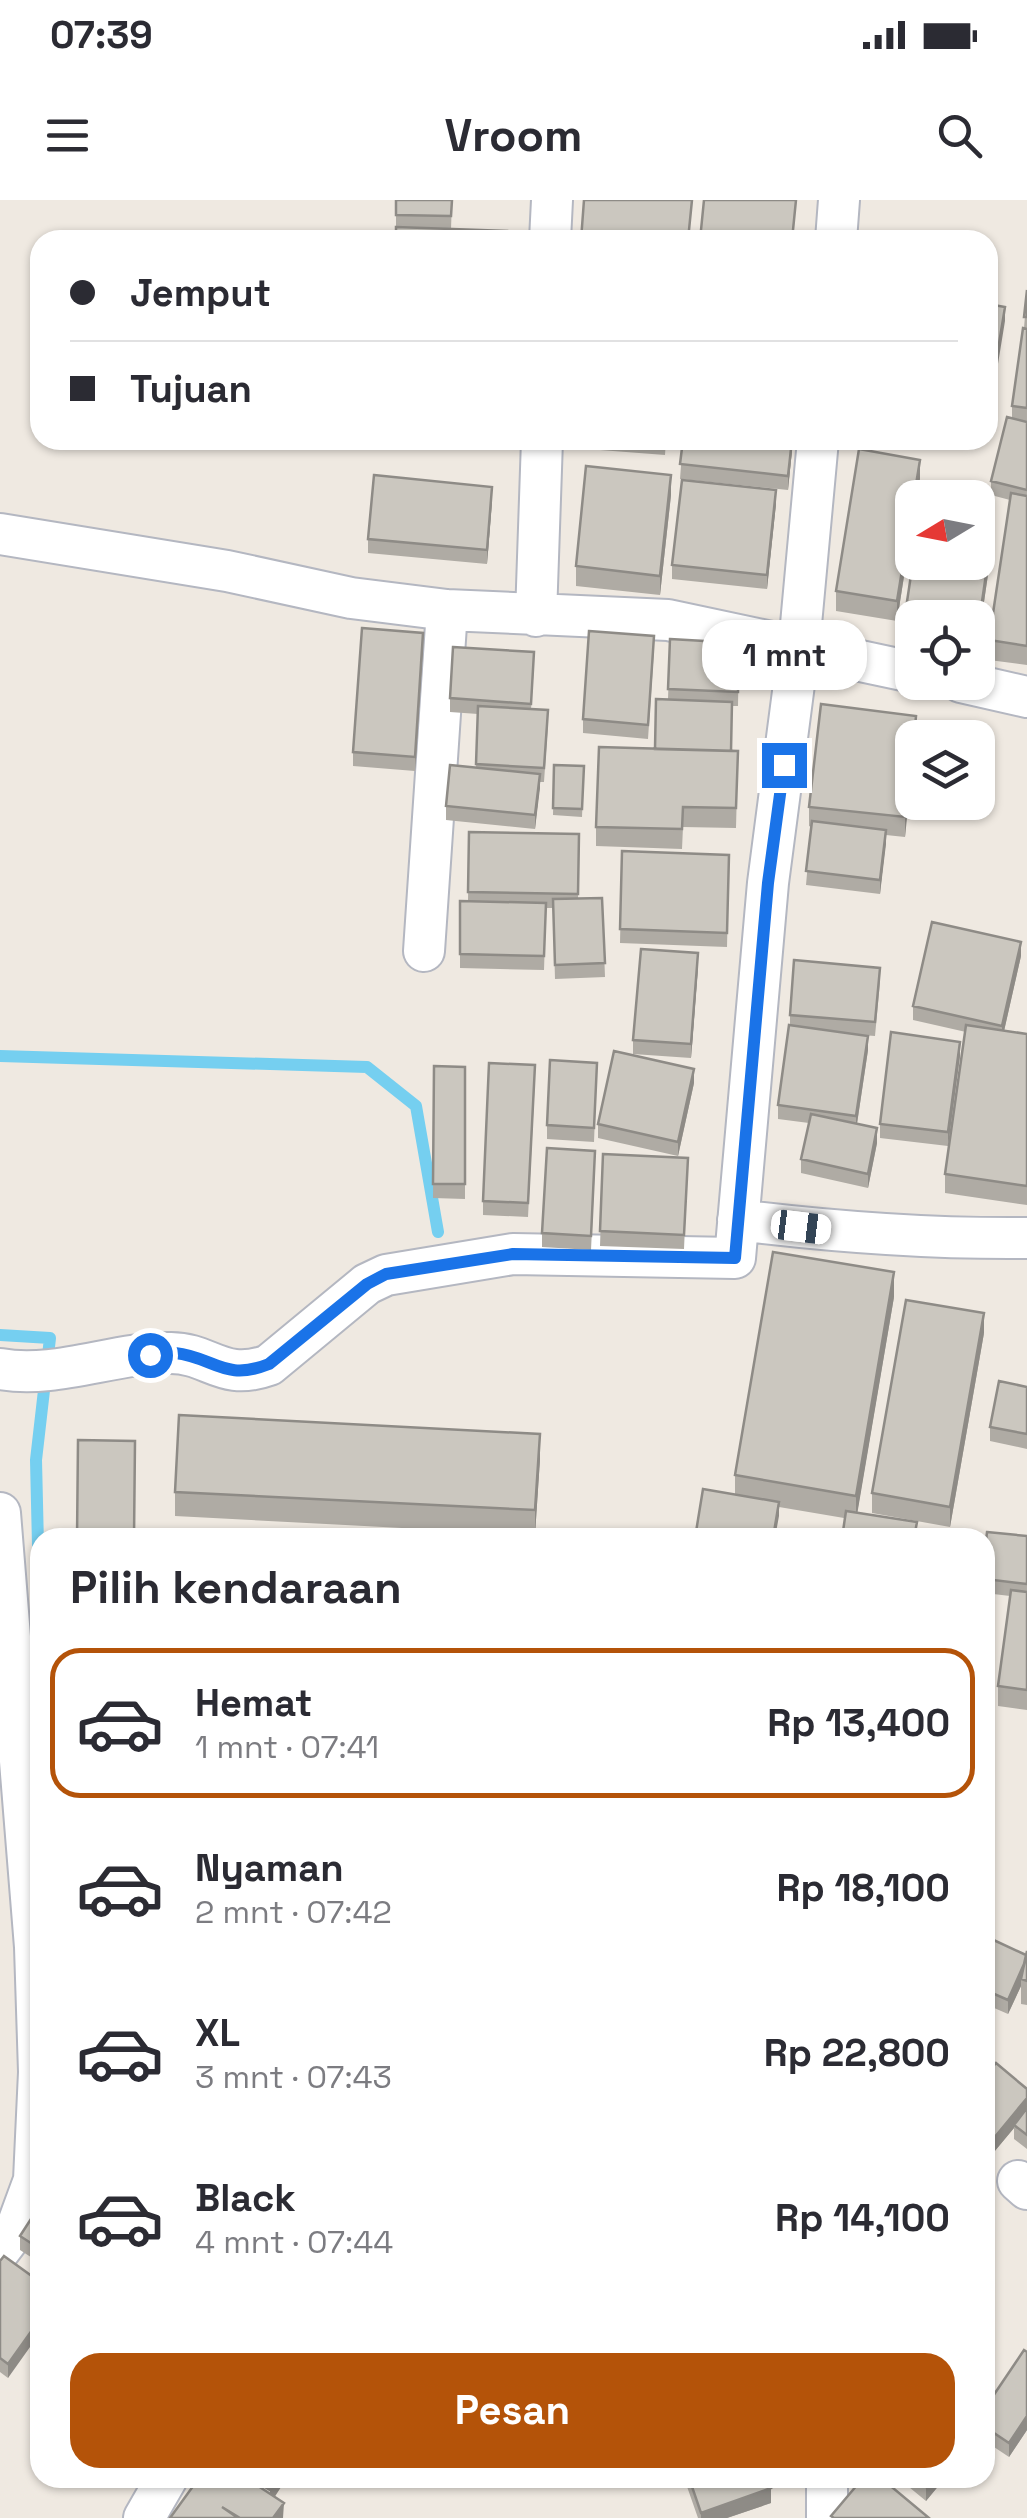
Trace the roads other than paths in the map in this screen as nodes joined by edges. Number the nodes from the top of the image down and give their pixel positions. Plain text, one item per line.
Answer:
1 (552, 200) edge
2 (840, 200) edge
3 (550, 230) edge
4 (837, 230) edge
5 (542, 450) edge
6 (817, 450) edge
7 (0, 534) edge
8 (447, 610) junction
9 (536, 616) junction
10 (799, 646) junction
11 (895, 668) edge
12 (995, 690) edge
13 (1027, 697) edge
14 (424, 950) dead end
15 (738, 1220) junction
16 (1027, 1238) edge
17 (3, 1370) edge
18 (0, 1513) edge
19 (6, 1642) edge
20 (30, 1885) edge
21 (30, 2191) edge
22 (0, 2250) edge
23 (161, 2488) edge
24 (827, 2488) edge
25 (144, 2518) edge
26 (827, 2518) edge

1 - 3 street
2 - 4 street
5 - 9 street
6 - 10 street
7 - 8 street
8 - 9 street
8 - 14 street
9 - 10 street
10 - 11 street
10 - 15 street
12 - 13 street
15 - 16 street
15 - 17 street
18 - 19 street
19 - 20 street
21 - 22 street
23 - 25 street
24 - 26 street

